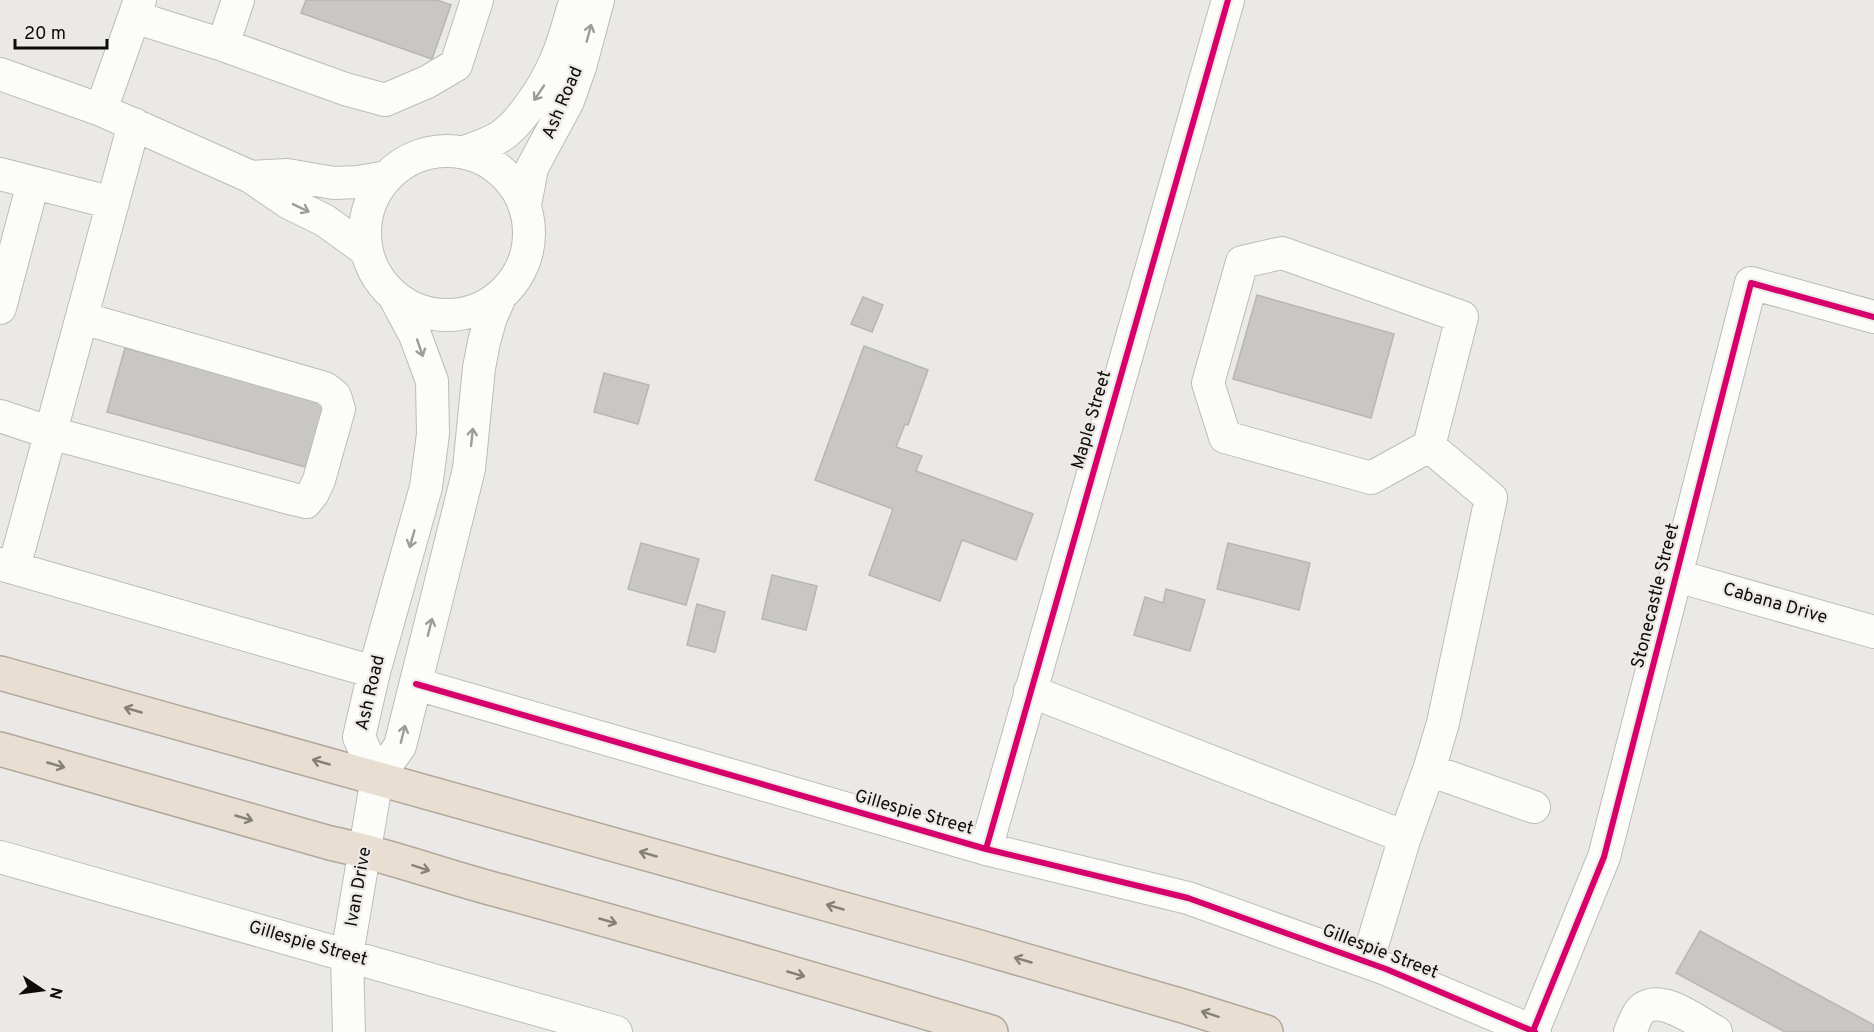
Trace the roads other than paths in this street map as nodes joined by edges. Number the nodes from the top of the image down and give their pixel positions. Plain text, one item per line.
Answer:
1 (238, 0) edge
2 (477, 0) edge
3 (576, 0) edge
4 (598, 0) edge
5 (1228, 0) edge
6 (137, 9) edge
7 (223, 45) junction
8 (0, 74) edge
9 (101, 110) junction
10 (134, 124) junction
11 (464, 152) junction
12 (0, 174) edge
13 (251, 177) junction
14 (387, 177) junction
15 (33, 183) junction
16 (113, 203) junction
17 (525, 205) junction
18 (11, 216) edge
19 (367, 251) junction
20 (501, 295) junction
21 (394, 296) junction
22 (0, 308) edge
23 (1874, 317) edge
24 (82, 318) junction
25 (0, 416) edge
26 (51, 433) junction
27 (1429, 446) junction
28 (7, 566) edge
29 (1677, 576) junction
30 (1874, 632) edge
31 (374, 672) junction
32 (0, 673) edge
33 (416, 684) junction
34 (1030, 691) junction
35 (0, 749) edge
36 (1429, 770) junction
37 (378, 778) junction
38 (1534, 807) dead end
39 (1405, 837) junction
40 (986, 849) junction
41 (365, 850) junction
42 (0, 857) edge
43 (347, 955) junction
44 (1367, 962) junction
45 (349, 1032) edge
46 (616, 1032) edge
47 (991, 1032) edge
48 (1266, 1032) edge
49 (1534, 1032) edge
50 (1630, 1032) edge
51 (1716, 1032) edge

1 - 7 street
2 - 7 street
3 -> 11 street, Ash Road
17 -> 4 street, Ash Road
5 - 34 street, Maple Street
6 - 7 street
6 - 9 street
8 - 9 street
9 - 10 street
10 - 13 street
10 - 16 street
11 - 14 street
11 - 17 street
12 - 15 street
13 - 14 street
13 -> 19 street
14 - 19 street
15 - 16 street
15 - 18 street
16 - 24 street
17 - 20 street
18 - 22 street
19 - 21 street
20 - 21 street
33 -> 20 street
21 -> 31 street, Ash Road
23 - 29 street, Stonecastle Street
24 - 26 street
24 - 26 street
25 - 26 street
26 - 28 street
27 - 27 street
27 - 36 street
28 - 31 street
29 - 30 street, Cabana Drive
29 - 49 street, Stonecastle Street
31 - 37 street, Ash Road
37 -> 32 highway
37 -> 33 street
33 - 40 street, Gillespie Street
34 - 39 street
34 - 40 street, Maple Street
35 -> 41 highway
36 - 38 street
36 - 39 street
37 - 41 street, Ivan Drive
48 -> 37 highway
39 - 44 street
40 - 44 street, Gillespie Street
41 - 43 street, Ivan Drive
41 -> 47 highway
42 - 43 street, Gillespie Street
43 - 45 street, Ivan Drive
43 - 46 street, Gillespie Street
44 - 49 street, Gillespie Street
50 - 51 street

